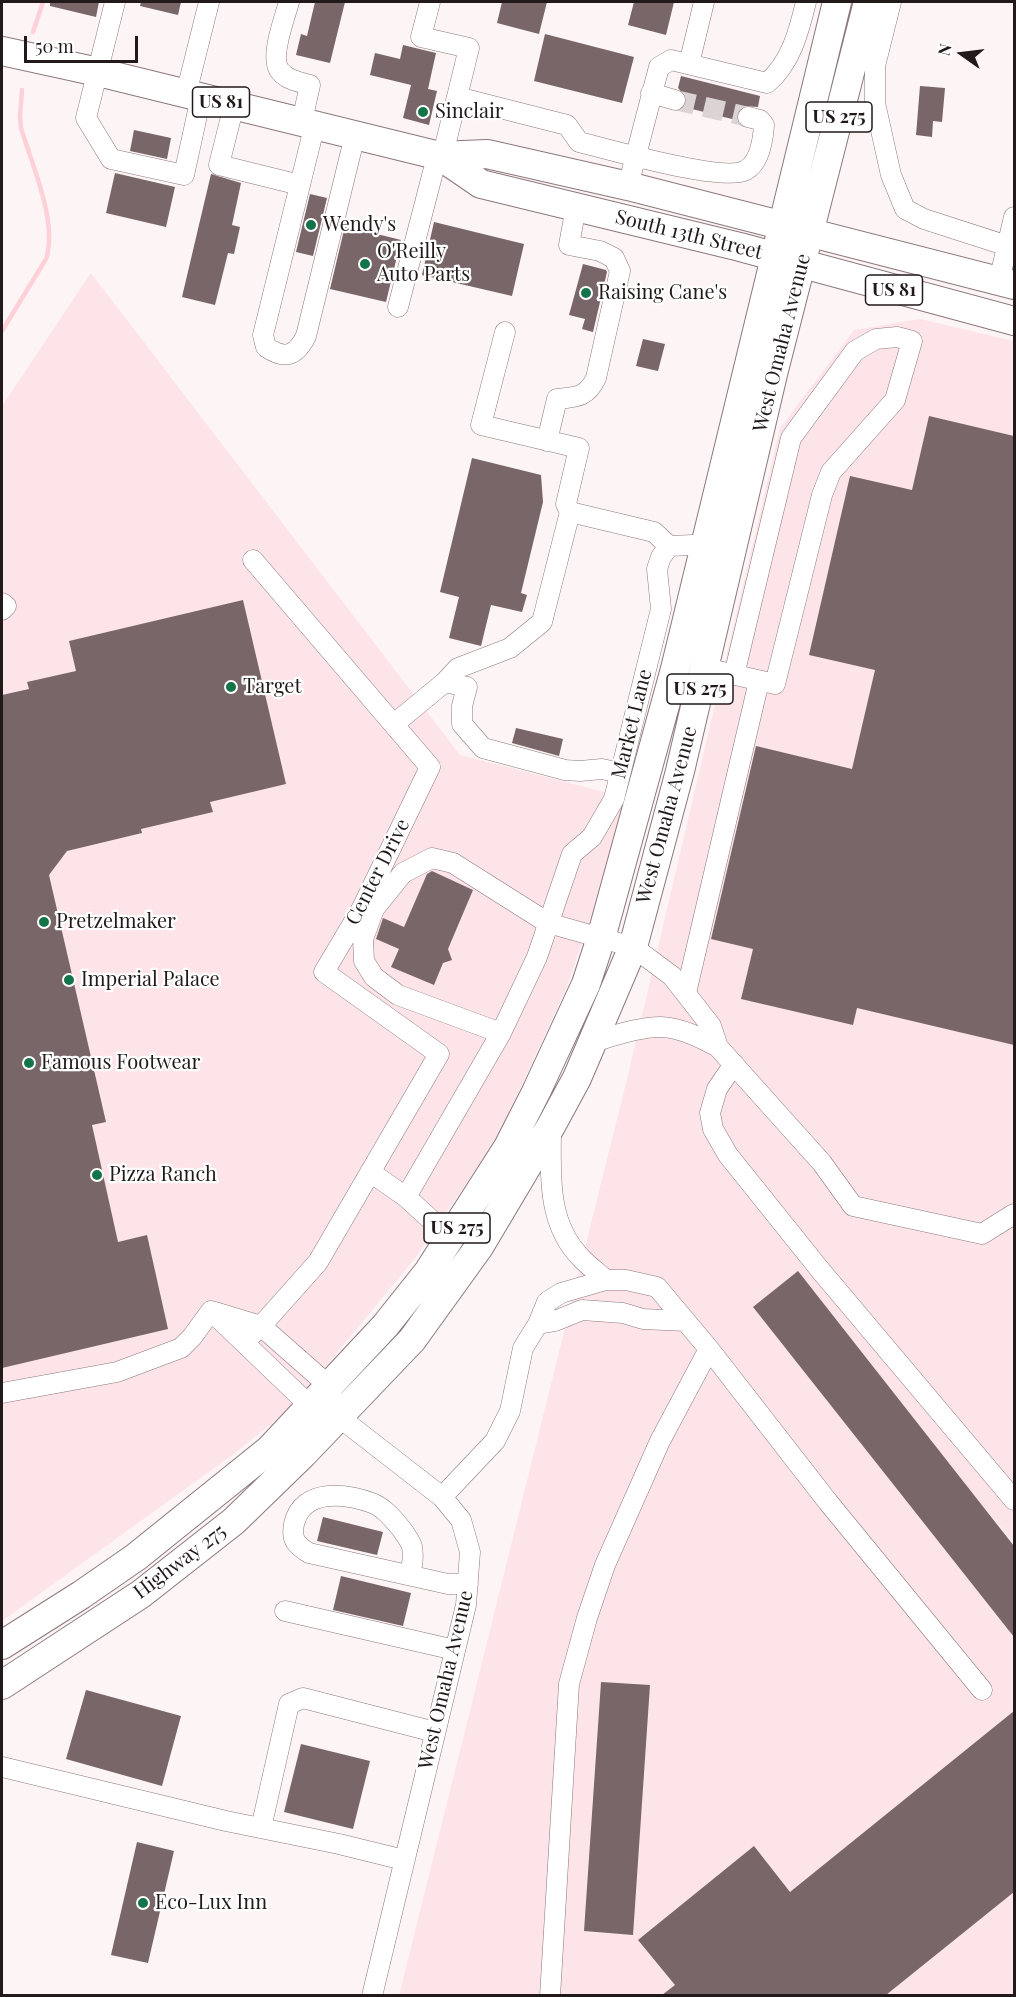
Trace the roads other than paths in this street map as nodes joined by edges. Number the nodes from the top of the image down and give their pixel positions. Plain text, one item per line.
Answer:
1 (115, 2) edge
2 (209, 2) edge
3 (289, 2) edge
4 (430, 2) edge
5 (705, 2) edge
6 (806, 2) edge
7 (837, 2) edge
8 (868, 2) edge
9 (891, 2) edge
10 (2, 51) edge
11 (689, 64) junction
12 (98, 72) junction
13 (651, 93) junction
14 (194, 95) junction
15 (457, 97) junction
16 (675, 100) tunnel mouth
17 (234, 105) junction
18 (748, 117) tunnel mouth
19 (309, 123) junction
20 (355, 135) junction
21 (440, 156) junction
22 (635, 156) junction
23 (300, 185) junction
24 (628, 186) junction
25 (576, 207) junction
26 (796, 229) junction
27 (1012, 234) edge
28 (774, 256) junction
29 (802, 263) junction
30 (1007, 283) edge
31 (398, 307) dead end
32 (1014, 321) edge
33 (505, 333) dead end
34 (547, 441) junction
35 (570, 512) junction
36 (669, 546) junction
37 (705, 548) junction
38 (253, 560) dead end
39 (2, 603) edge
40 (2, 610) edge
41 (705, 668) junction
42 (734, 675) junction
43 (759, 681) junction
44 (445, 682) junction
45 (394, 724) junction
46 (620, 773) junction
47 (548, 923) junction
48 (602, 938) junction
49 (633, 947) junction
50 (686, 993) junction
51 (501, 1033) junction
52 (592, 1042) junction
53 (718, 1047) junction
54 (734, 1064) junction
55 (552, 1126) junction
56 (370, 1172) junction
57 (406, 1197) junction
58 (1014, 1214) edge
59 (451, 1238) junction
60 (606, 1280) junction
61 (211, 1311) junction
62 (686, 1322) junction
63 (538, 1324) junction
64 (261, 1326) junction
65 (244, 1342) junction
66 (709, 1349) junction
67 (2, 1393) edge
68 (319, 1395) junction
69 (339, 1417) junction
70 (442, 1497) junction
71 (1014, 1498) edge
72 (410, 1575) junction
73 (468, 1584) junction
74 (285, 1611) dead end
75 (2, 1645) edge
76 (454, 1650) junction
77 (2, 1685) edge
78 (982, 1690) dead end
79 (435, 1732) junction
80 (2, 1767) edge
81 (261, 1828) junction
82 (404, 1860) junction
83 (372, 1995) edge
84 (550, 1995) edge

1 - 12 street
2 - 14 street
3 - 19 street
4 - 15 street
5 - 11 street
6 - 11 street
7 - 26 highway, West Omaha Avenue / US 275
8 - 26 highway, West Omaha Avenue / US 275
9 - 27 street
10 - 12 highway, South 13th Street / US 81
11 - 13 street
12 - 14 highway, South 13th Street / US 81
12 - 14 street
13 - 16 street
13 - 22 street
14 - 17 highway, South 13th Street / US 81
15 - 21 street
15 - 22 street
17 - 19 highway, South 13th Street / US 81
17 - 23 street
18 - 22 street
19 - 20 highway, South 13th Street / US 81
19 - 23 street
20 - 21 highway, South 13th Street / US 81
20 - 23 street
21 - 24 highway, South 13th Street / US 81
21 - 25 highway, South 13th Street / US 81
21 - 31 street
22 - 24 street
24 - 26 highway, South 13th Street / US 81
25 - 28 highway, South 13th Street / US 81
25 - 34 street
26 - 28 highway, West Omaha Avenue / US 275
26 - 29 highway, West Omaha Avenue / US 275
26 - 30 highway, South 13th Street / US 81
27 - 30 street
28 - 29 highway, South 13th Street / US 81
28 - 37 highway, West Omaha Avenue / US 275
29 - 32 highway, South 13th Street / US 81
29 - 41 highway, West Omaha Avenue / US 275
33 - 34 street
34 - 35 street
35 - 36 street
35 - 44 street
36 - 37 street
36 - 46 street, Market Lane
37 - 48 highway, West Omaha Avenue / US 275
38 - 45 street, Center Drive
39 - 40 street
41 - 42 street
41 - 49 highway, West Omaha Avenue / US 275
42 - 43 street
42 - 43 street
43 - 50 street
44 - 45 street
44 - 46 street
45 - 56 street, Center Drive
46 - 47 street, Market Lane
47 - 48 street
47 - 51 street, Market Lane
47 - 51 street
48 - 49 street
48 - 59 highway, West Omaha Avenue / US 275
49 - 50 street
49 - 52 highway, West Omaha Avenue / US 275
50 - 53 street
51 - 57 street, Market Lane
52 - 53 street
52 - 55 highway, West Omaha Avenue / US 275
53 - 54 street
54 - 58 street
54 - 71 street
55 - 60 street
55 - 69 highway, West Omaha Avenue / US 275
56 - 57 street
56 - 64 street
57 - 59 street
59 - 68 highway, West Omaha Avenue / US 275
60 - 62 street
60 - 63 street
61 - 64 street
61 - 65 street
61 - 67 street
62 - 63 street
62 - 66 street
63 - 70 street
64 - 65 street
64 - 68 street
65 - 68 street
66 - 78 street
66 - 84 street
68 - 69 street, West Omaha Avenue
68 - 75 highway, Highway 275 / US 275
69 - 70 street, West Omaha Avenue
69 - 77 highway, Highway 275 / US 275
70 - 73 street, West Omaha Avenue
72 - 72 street
72 - 73 street
73 - 76 street, West Omaha Avenue
74 - 76 street
76 - 79 street, West Omaha Avenue
79 - 81 street
79 - 82 street, West Omaha Avenue
80 - 81 street
81 - 82 street
82 - 83 street, West Omaha Avenue

